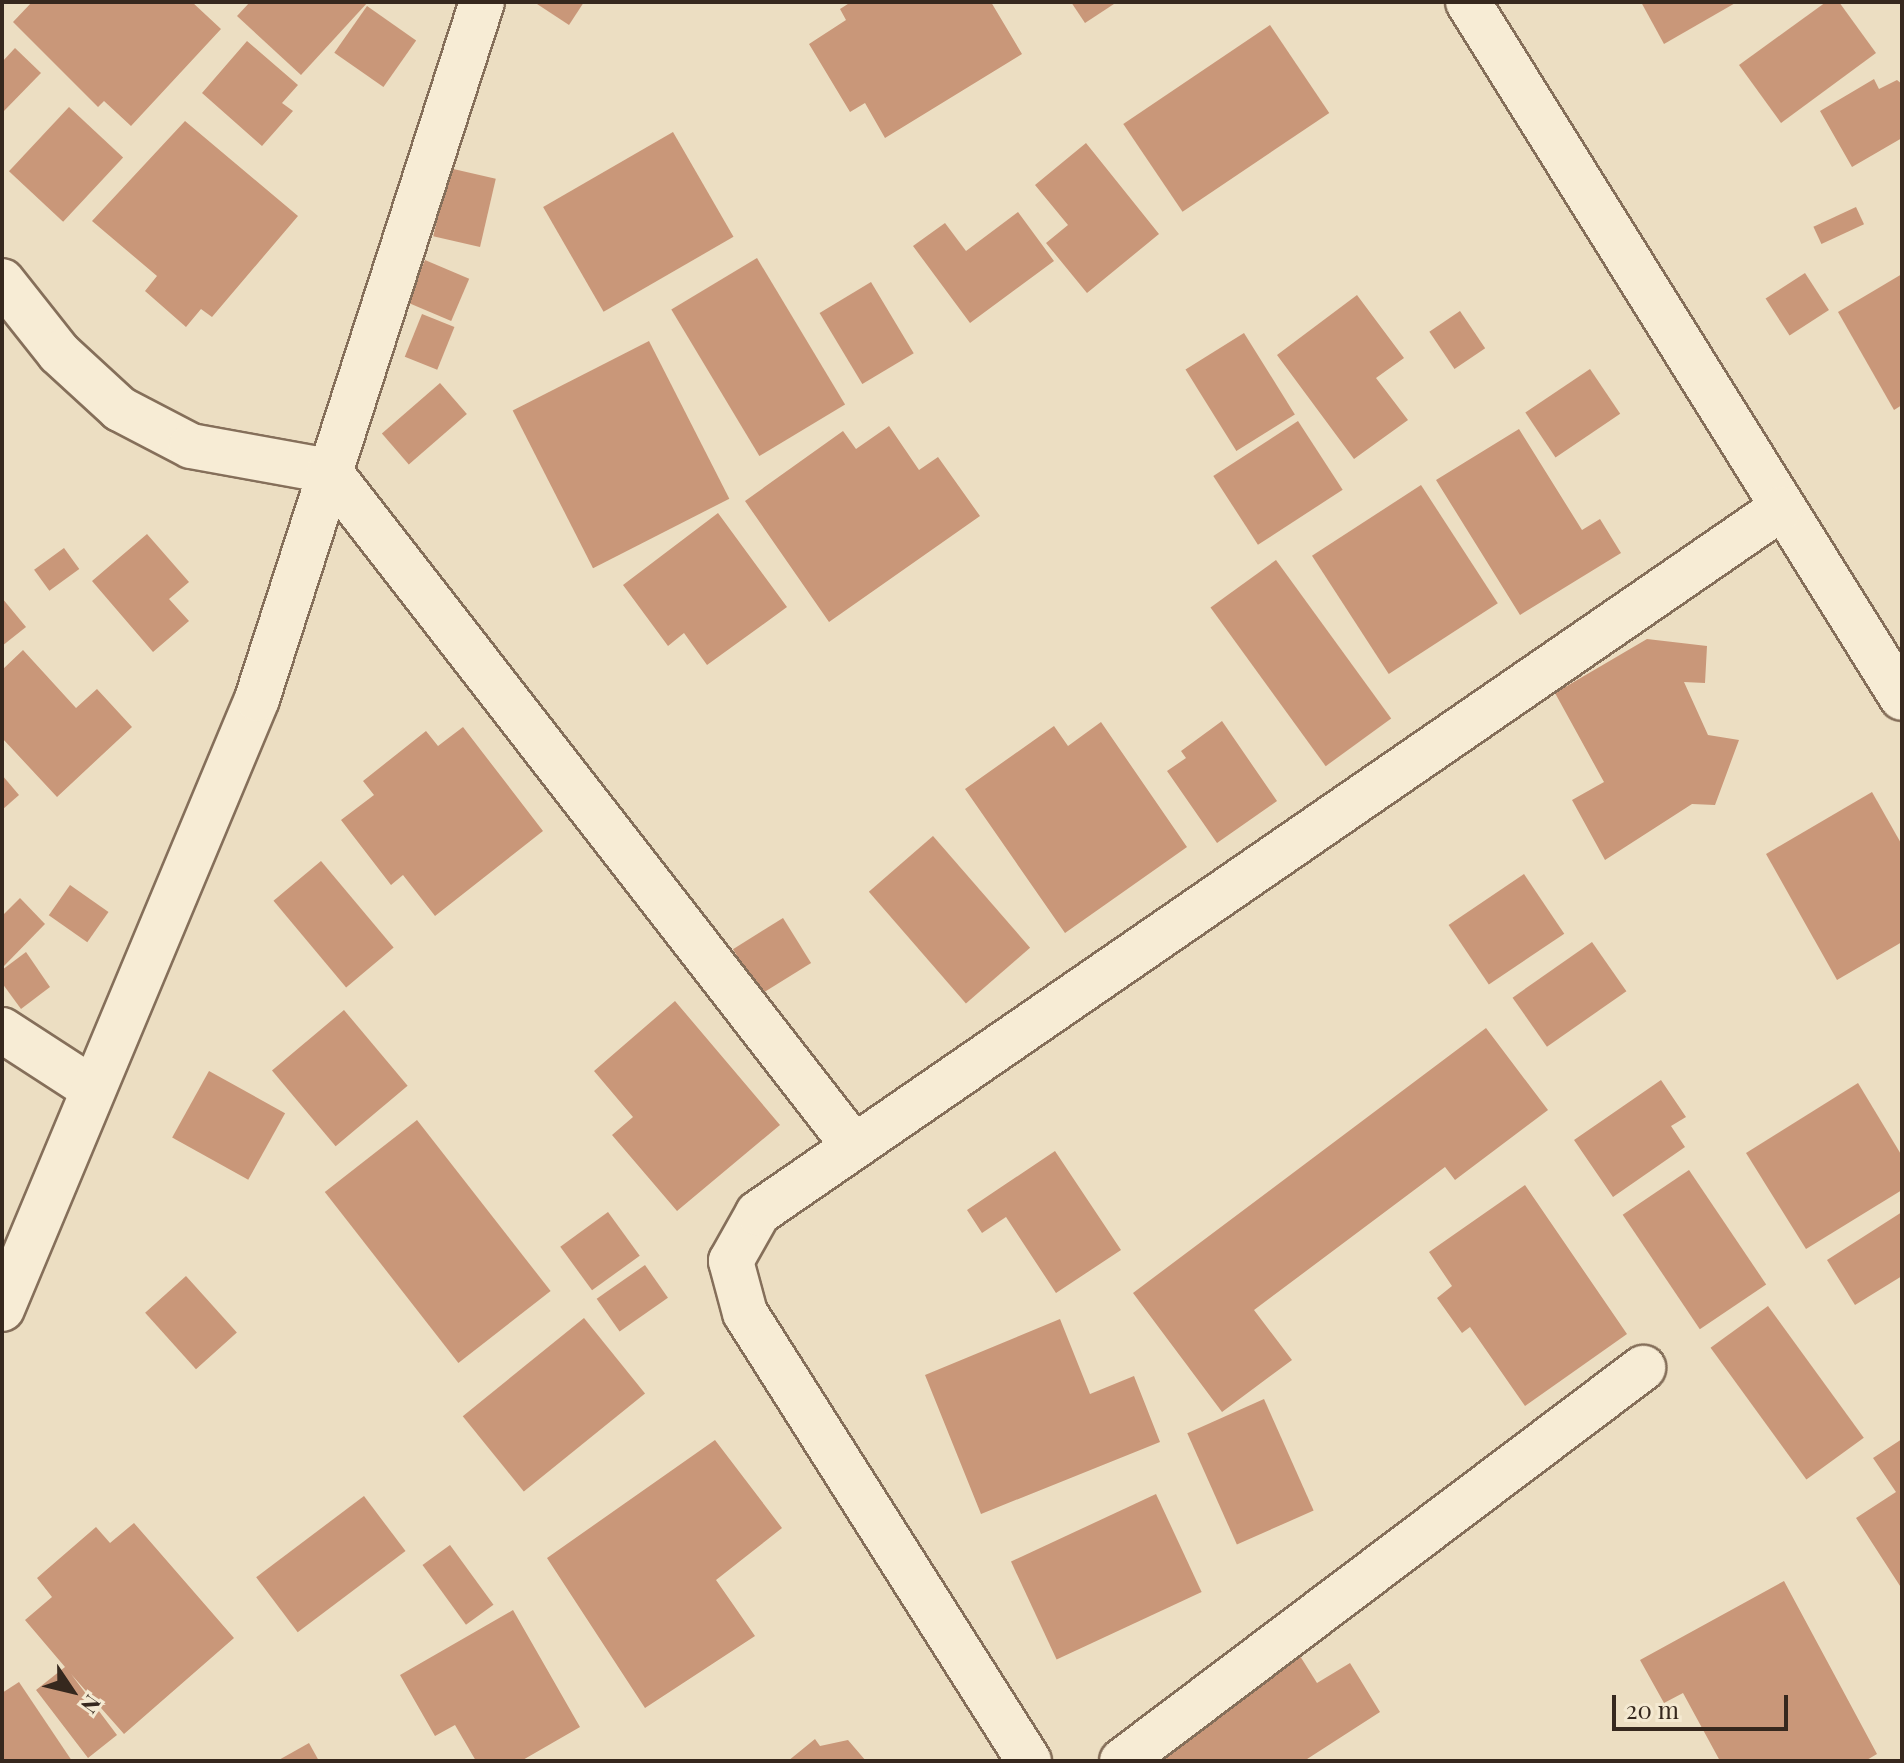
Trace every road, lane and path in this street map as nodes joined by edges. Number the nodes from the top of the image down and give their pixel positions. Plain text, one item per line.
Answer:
1 (482, 2) edge
2 (1468, 2) edge
3 (2, 281) edge
4 (329, 471) junction
5 (1780, 509) junction
6 (1902, 698) edge
7 (2, 1030) edge
8 (93, 1089) junction
9 (853, 1145) junction
10 (2, 1309) edge
11 (1643, 1368) dead end
12 (1029, 1761) edge
13 (1122, 1761) edge

1 - 4 street
2 - 5 street
3 - 4 street
4 - 8 street
4 - 9 street
5 - 6 street
5 - 9 street
7 - 8 street
8 - 10 street
9 - 12 street
11 - 13 street

